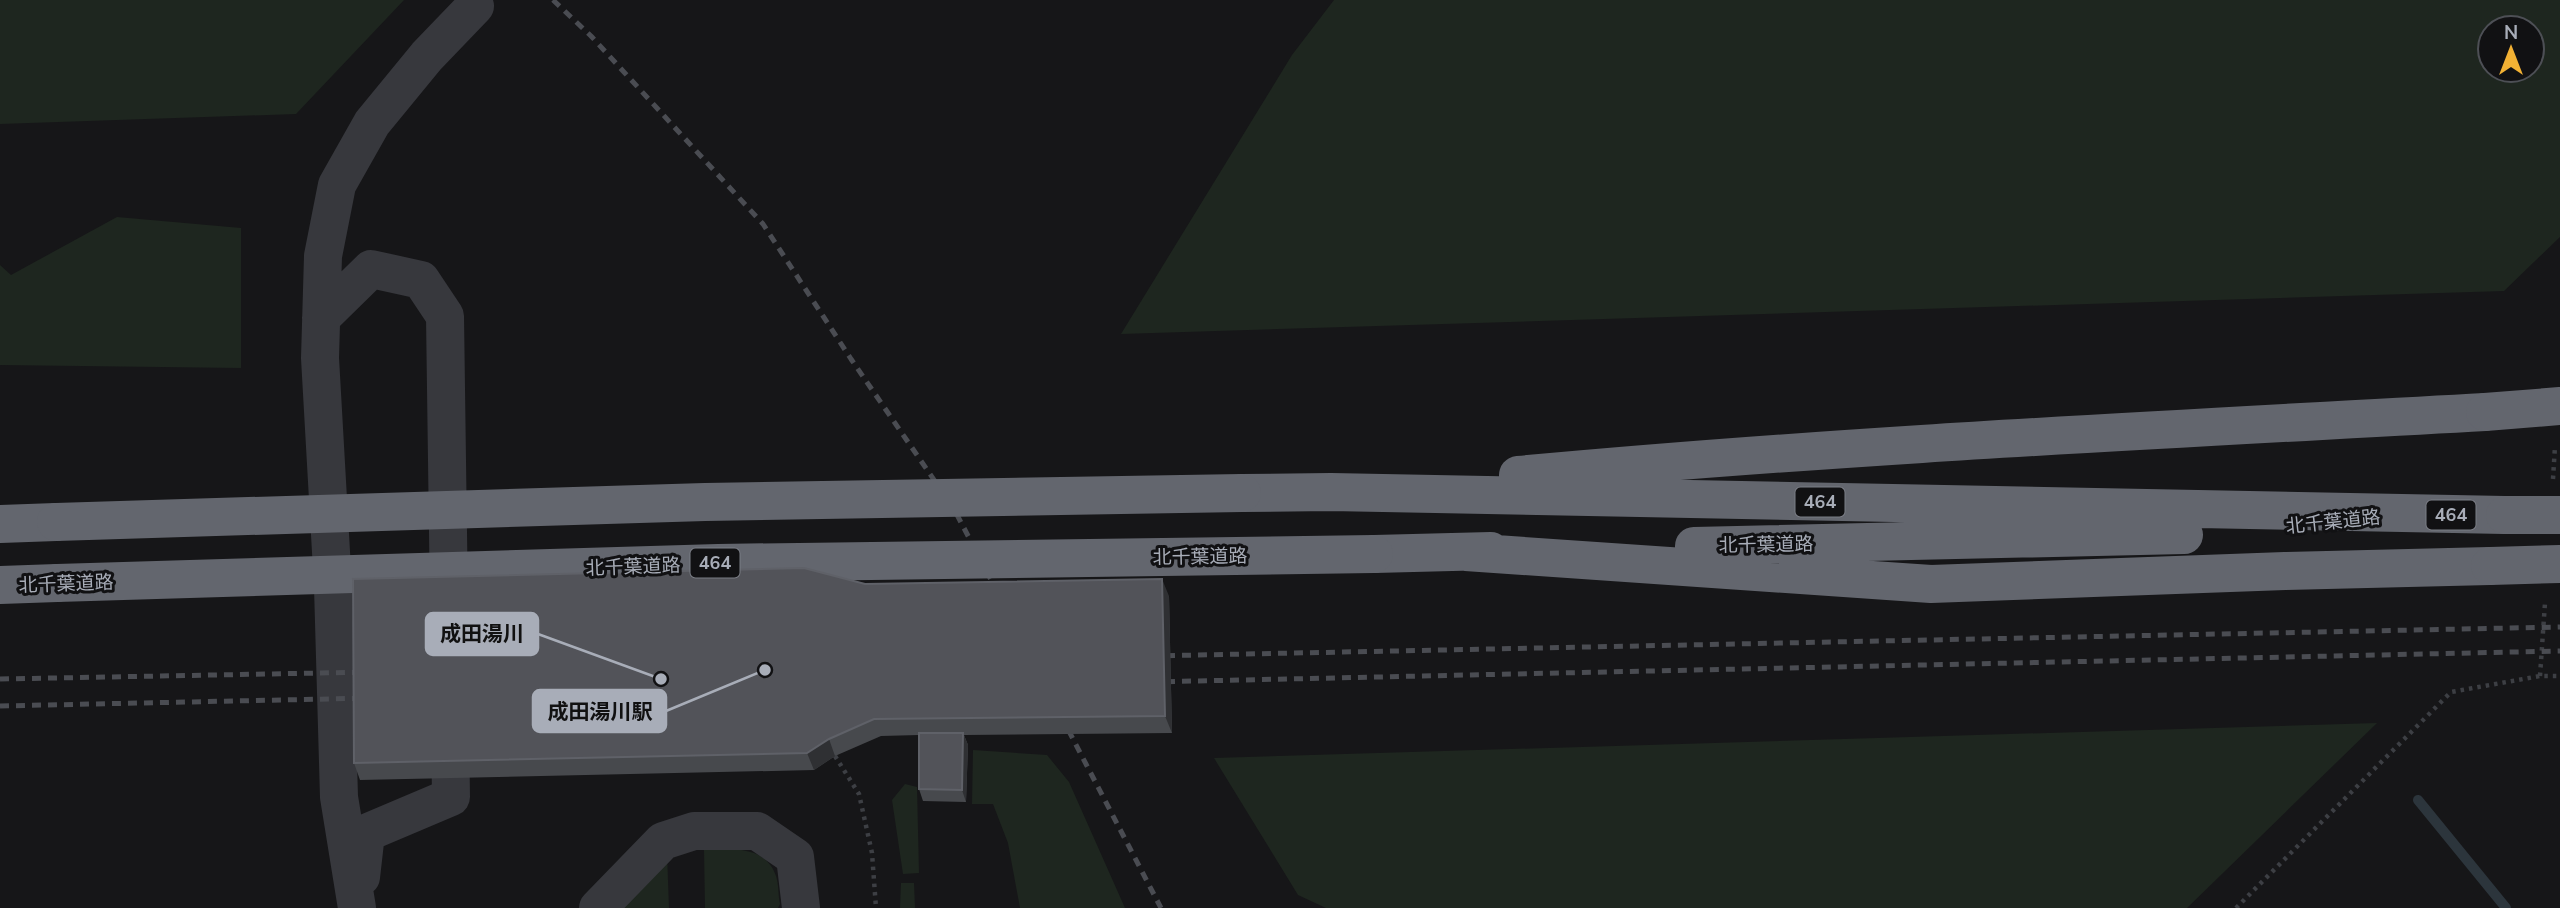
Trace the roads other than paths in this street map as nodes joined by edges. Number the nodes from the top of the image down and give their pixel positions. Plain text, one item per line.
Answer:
1 (475, 6) dead end
2 (321, 318) junction
3 (2560, 406) edge
4 (1331, 492) junction
5 (2560, 514) edge
6 (2398, 515) junction
7 (0, 524) edge
8 (1466, 552) junction
9 (2560, 564) edge
10 (0, 585) edge
11 (449, 632) edge
12 (450, 687) edge
13 (358, 908) edge
14 (598, 908) edge
15 (802, 908) edge

1 - 2 street
2 - 11 street
2 - 13 street
3 - 4 highway, bridge
4 - 6 highway, 北千葉道路 / 464
4 - 7 highway, 北千葉道路 / 464, bridge
5 - 6 highway, 北千葉道路 / 464, bridge
6 - 8 highway, 北千葉道路 / 464
8 - 9 highway, bridge
8 - 10 highway, 北千葉道路 / 464, bridge
12 - 13 street
14 - 15 street

